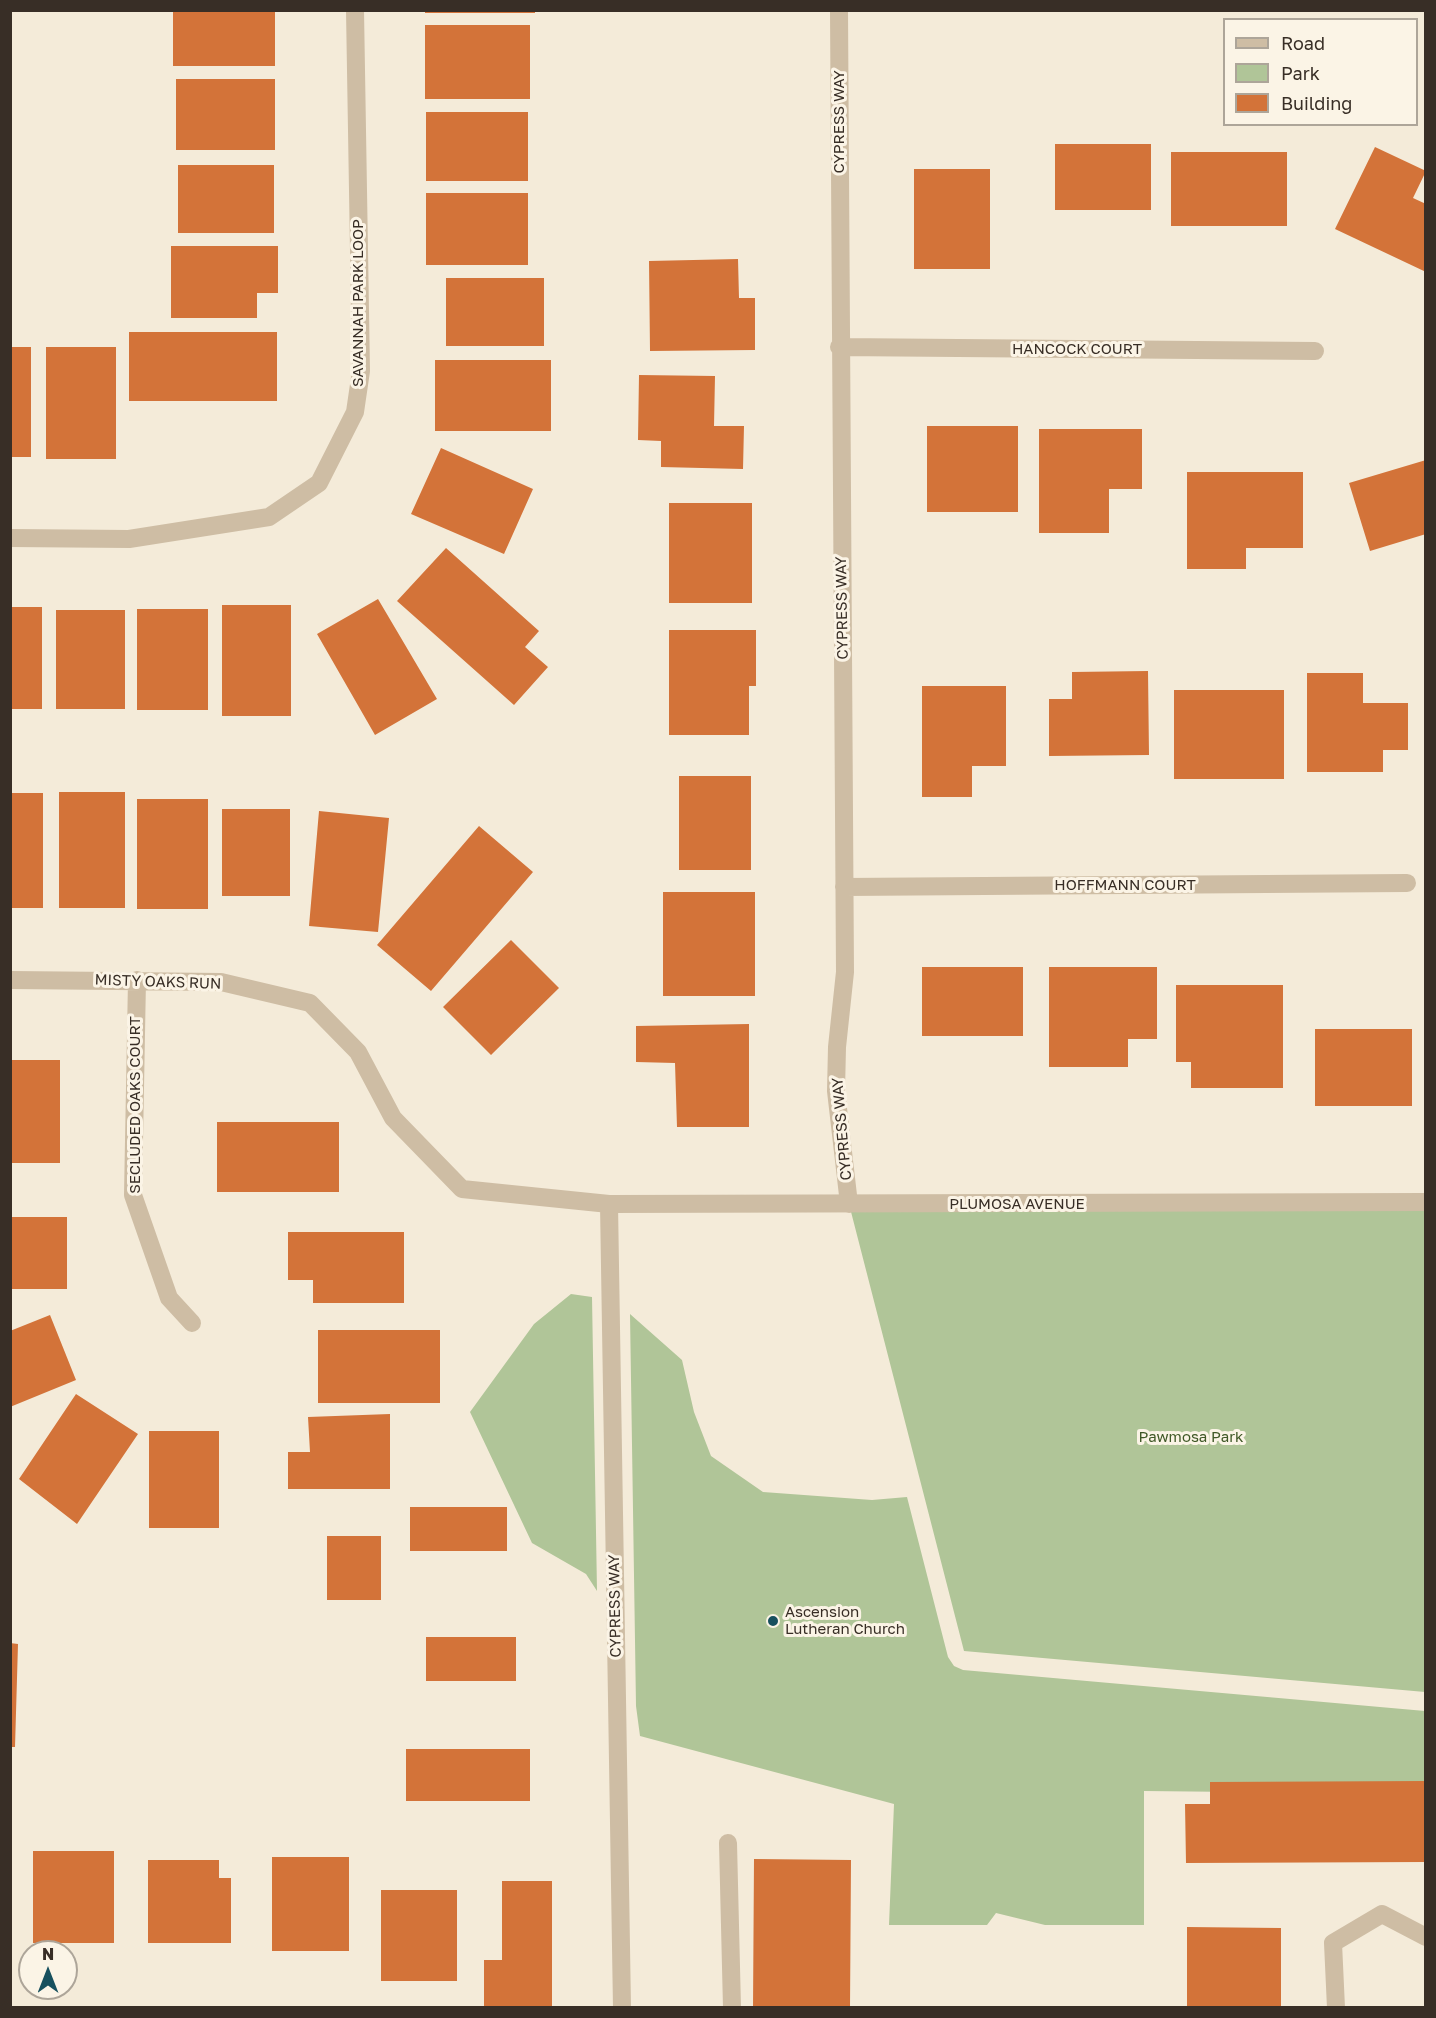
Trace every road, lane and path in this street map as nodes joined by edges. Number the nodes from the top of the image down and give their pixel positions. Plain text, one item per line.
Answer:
1 (356, 10) edge
2 (839, 10) edge
3 (839, 347) junction
4 (1315, 351) dead end
5 (10, 538) edge
6 (1407, 883) dead end
7 (844, 887) junction
8 (10, 980) edge
9 (137, 980) junction
10 (1425, 1202) edge
11 (609, 1204) junction
12 (849, 1204) junction
13 (192, 1323) dead end
14 (728, 1843) dead end
15 (1425, 1937) edge
16 (622, 2007) edge
17 (732, 2007) edge
18 (1336, 2007) edge

1 - 5 street, SAVANNAH PARK LOOP
2 - 3 street, CYPRESS WAY
3 - 4 street, HANCOCK COURT
3 - 7 street, CYPRESS WAY
6 - 7 street, HOFFMANN COURT
7 - 12 street, CYPRESS WAY
8 - 9 street, MISTY OAKS RUN
9 - 11 street, MISTY OAKS RUN
9 - 13 street, SECLUDED OAKS COURT
10 - 12 street, PLUMOSA AVENUE
11 - 12 street, PLUMOSA AVENUE
11 - 16 street, CYPRESS WAY
14 - 17 street
15 - 18 street

